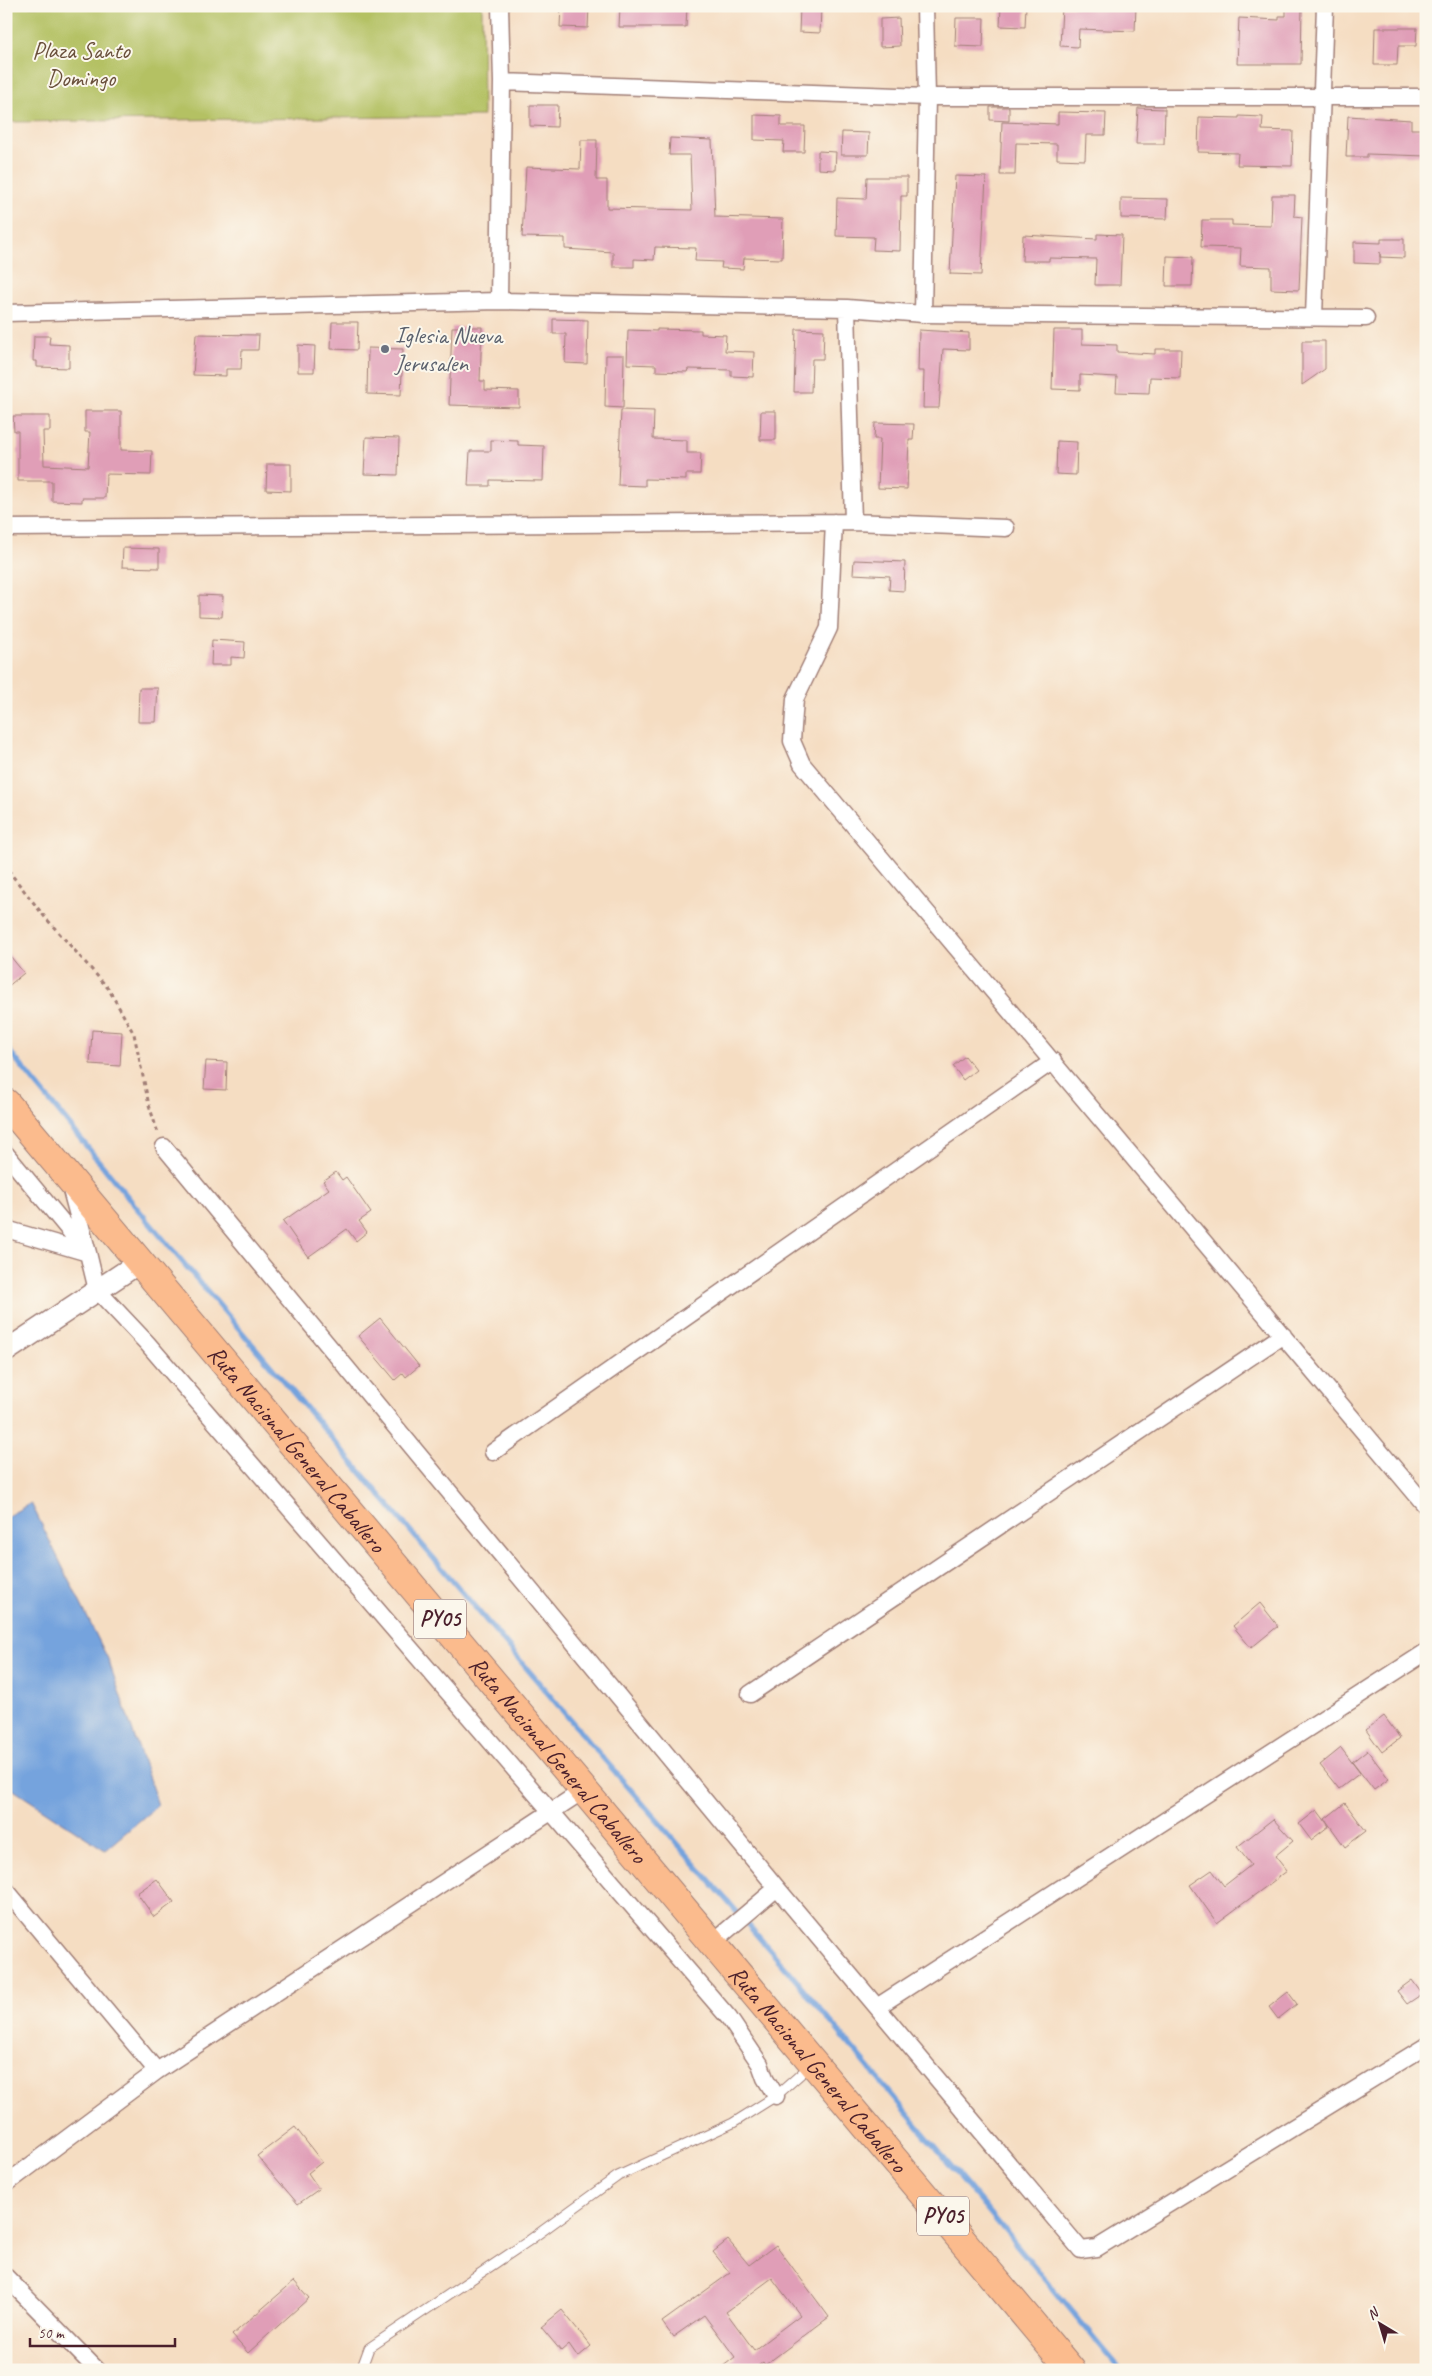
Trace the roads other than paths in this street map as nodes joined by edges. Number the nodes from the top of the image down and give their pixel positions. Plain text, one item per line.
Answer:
1 (500, 6) edge
2 (925, 6) edge
3 (1325, 6) edge
4 (502, 82) junction
5 (1322, 96) junction
6 (926, 97) junction
7 (1426, 97) edge
8 (499, 301) junction
9 (846, 308) junction
10 (6, 313) edge
11 (923, 314) junction
12 (1314, 317) junction
13 (1366, 318) dead end
14 (834, 522) junction
15 (853, 522) junction
16 (6, 528) edge
17 (1006, 528) dead end
18 (1053, 1061) junction
19 (6, 1103) edge
20 (164, 1147) road end
21 (6, 1154) edge
22 (66, 1174) junction
23 (6, 1229) edge
24 (88, 1253) junction
25 (140, 1262) junction
26 (97, 1290) junction
27 (1283, 1335) junction
28 (6, 1350) edge
29 (494, 1452) dead end
30 (1426, 1506) edge
31 (1426, 1652) edge
32 (750, 1694) dead end
33 (584, 1790) junction
34 (551, 1812) junction
35 (777, 1888) junction
36 (6, 1890) edge
37 (722, 1934) junction
38 (877, 2007) junction
39 (1426, 2046) edge
40 (814, 2062) junction
41 (157, 2071) junction
42 (776, 2096) junction
43 (6, 2184) edge
44 (6, 2277) edge
45 (97, 2370) edge
46 (362, 2370) edge
47 (1071, 2370) edge

1 - 4 street
2 - 6 street
3 - 5 street
4 - 6 street
4 - 8 street
5 - 6 street
5 - 7 street
5 - 12 street
6 - 11 street
8 - 9 street
8 - 10 street
9 - 11 street
9 - 15 street
11 - 12 street
12 - 13 street
14 - 15 street
14 - 16 street
14 - 18 street
15 - 17 street
18 - 27 street
18 - 29 street
19 - 22 highway, Ruta Nacional General Caballero / PY05
20 - 35 street
21 - 24 street
22 - 24 street
22 - 25 highway, Ruta Nacional General Caballero / PY05
23 - 24 street
24 - 26 street
25 - 26 street
25 - 33 highway, Ruta Nacional General Caballero / PY05
26 - 28 street
26 - 34 street
27 - 30 street
27 - 32 street
31 - 38 street
33 - 34 street
33 - 37 highway, Ruta Nacional General Caballero / PY05
34 - 41 street
34 - 42 street
35 - 37 street
35 - 38 street
36 - 41 street
37 - 40 highway, Ruta Nacional General Caballero / PY05
38 - 39 street
40 - 42 lane
40 - 47 highway, Ruta Nacional General Caballero / PY05
41 - 43 street
42 - 46 lane
44 - 45 street

